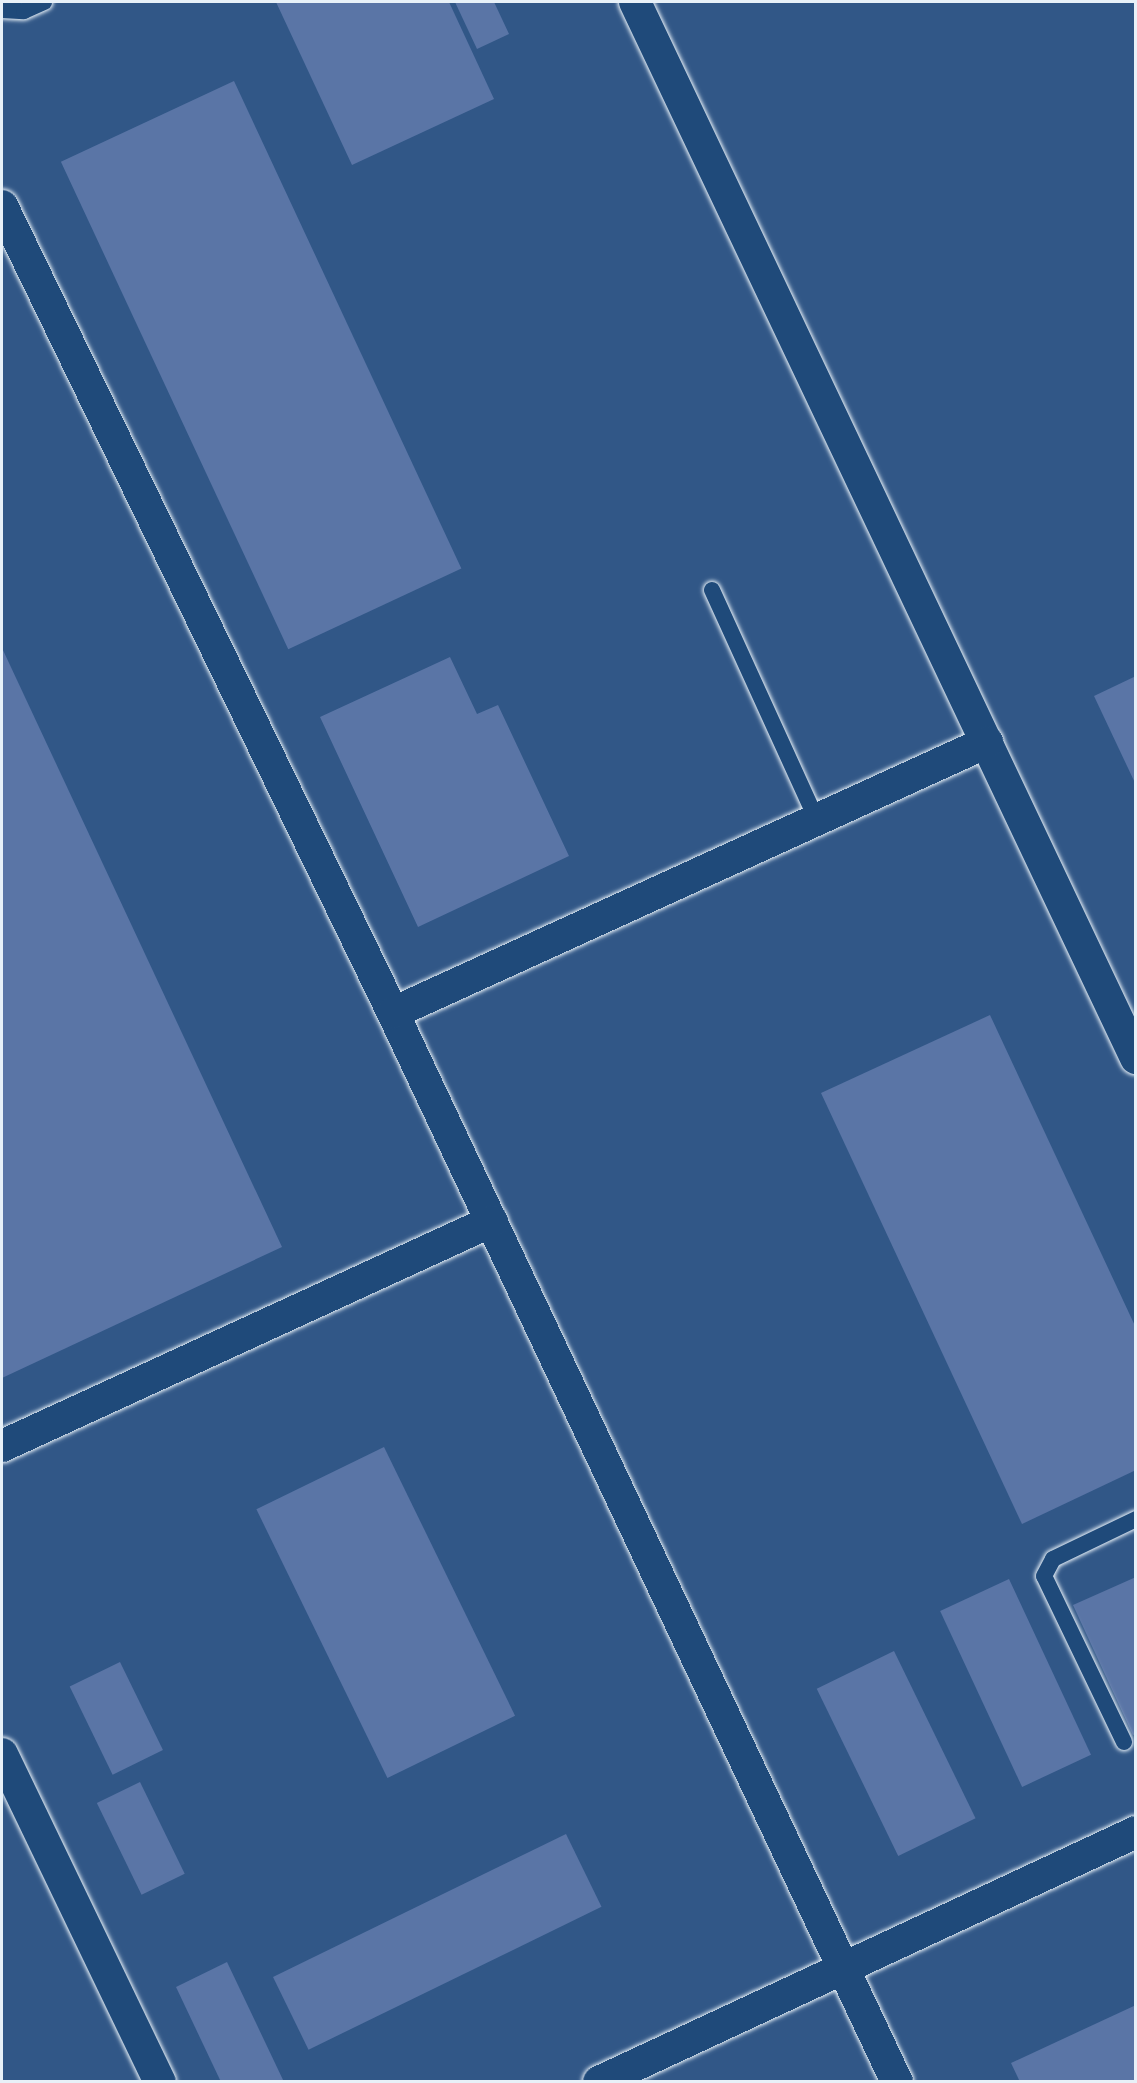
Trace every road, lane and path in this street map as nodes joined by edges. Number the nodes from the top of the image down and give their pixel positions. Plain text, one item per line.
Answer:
1 (44, 2) edge
2 (635, 2) edge
3 (2, 10) edge
4 (2, 206) edge
5 (712, 590) dead end
6 (987, 742) junction
7 (817, 820) junction
8 (393, 1013) junction
9 (1136, 1058) edge
10 (492, 1221) junction
11 (2, 1446) edge
12 (1136, 1519) edge
13 (1124, 1742) dead end
14 (2, 1754) edge
15 (1136, 1832) edge
16 (844, 1967) junction
17 (160, 2082) edge
18 (599, 2082) edge
19 (897, 2082) edge

1 - 3 lane
2 - 6 street
4 - 8 street
5 - 7 lane
6 - 7 street
6 - 9 street
7 - 8 street
8 - 10 street
10 - 11 street
10 - 16 street
12 - 13 lane
14 - 17 street
15 - 16 street
16 - 18 street
16 - 19 street

